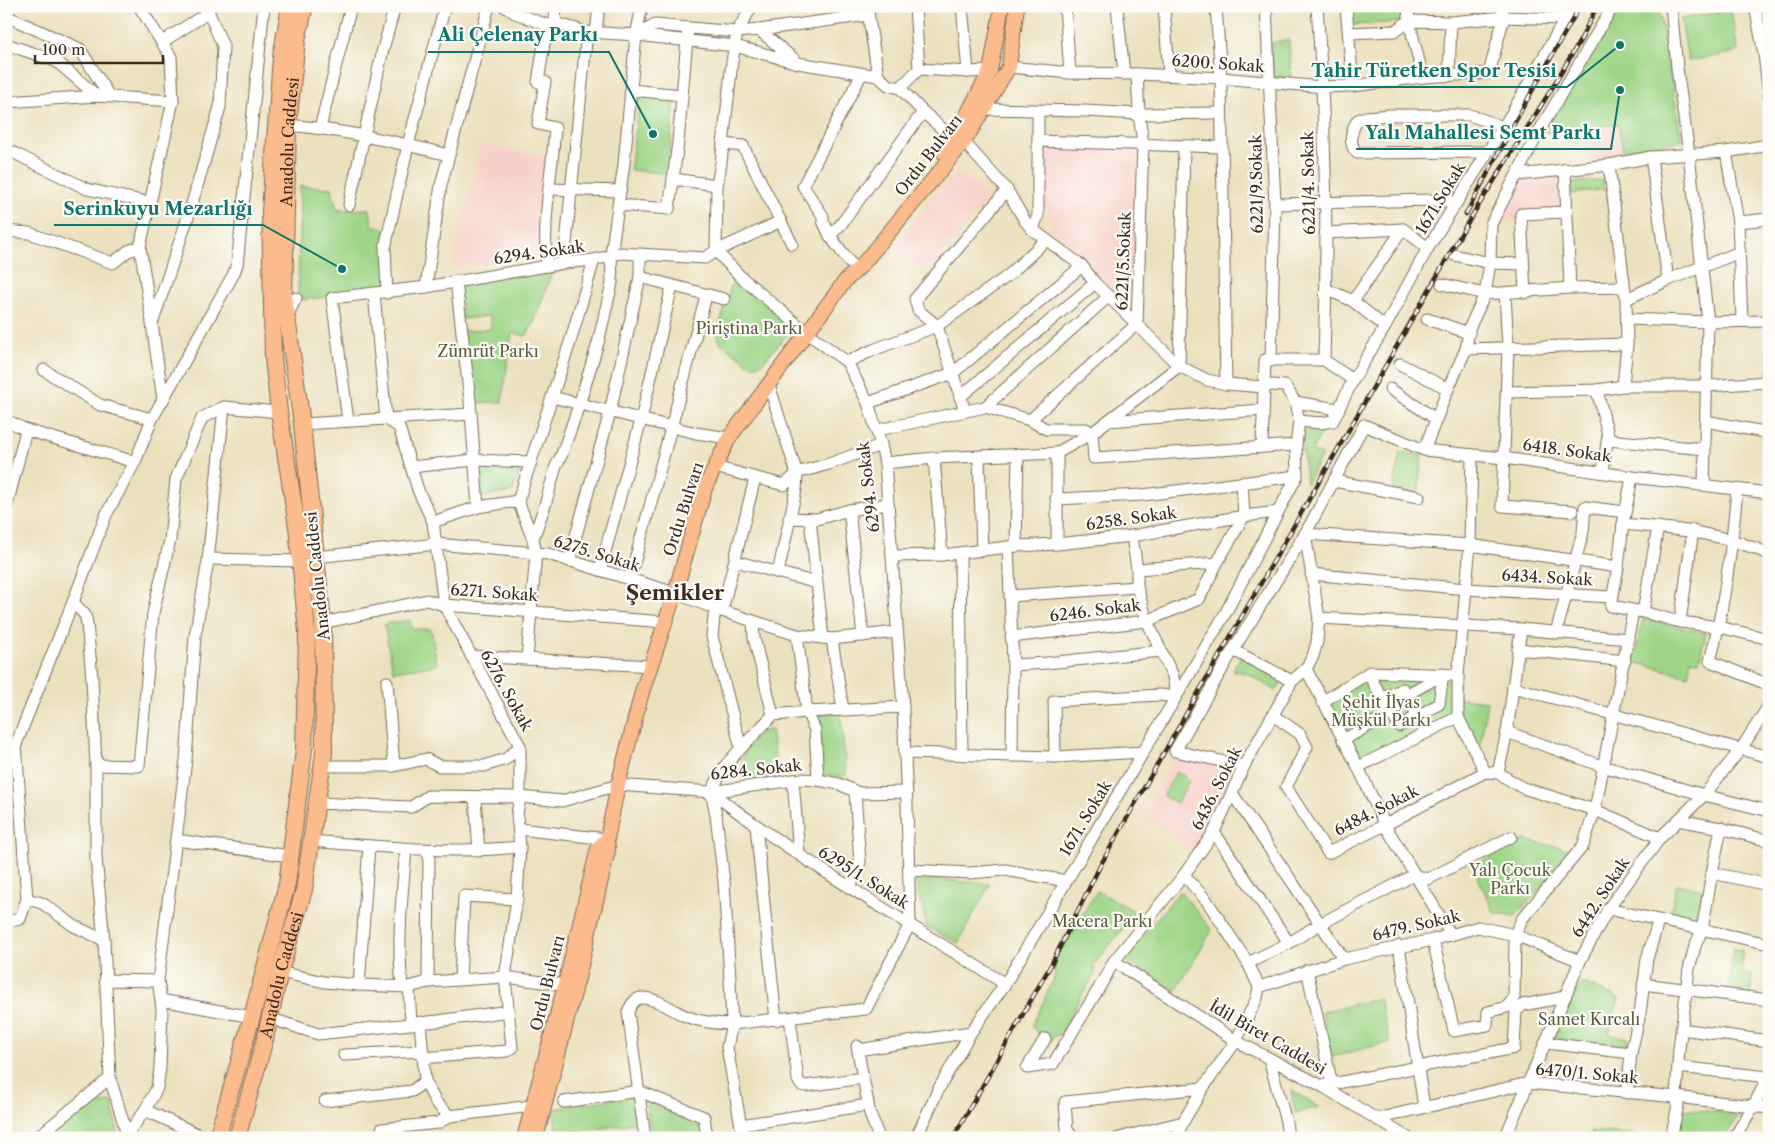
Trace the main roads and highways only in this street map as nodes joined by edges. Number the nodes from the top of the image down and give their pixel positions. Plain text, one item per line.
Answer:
1 (290, 6) edge
2 (305, 6) edge
3 (1002, 6) edge
4 (1017, 6) edge
5 (959, 140) junction
6 (845, 281) junction
7 (273, 309) junction
8 (308, 559) junction
9 (607, 838) junction
10 (217, 1138) edge
11 (238, 1138) edge
12 (524, 1138) edge
13 (536, 1138) edge

1 - 7 highway, Anadolu Caddesi
2 - 7 highway, Anadolu Caddesi
3 - 5 main road, Ordu Bulvarı
4 - 5 main road, Ordu Bulvarı
5 - 6 main road, Ordu Bulvarı
5 - 6 main road, Ordu Bulvarı
6 - 9 main road, Ordu Bulvarı
7 - 8 highway, Anadolu Caddesi
7 - 8 highway, Anadolu Caddesi
8 - 10 highway, Anadolu Caddesi
8 - 11 highway, Anadolu Caddesi
9 - 12 main road, Ordu Bulvarı
9 - 13 main road, Ordu Bulvarı

